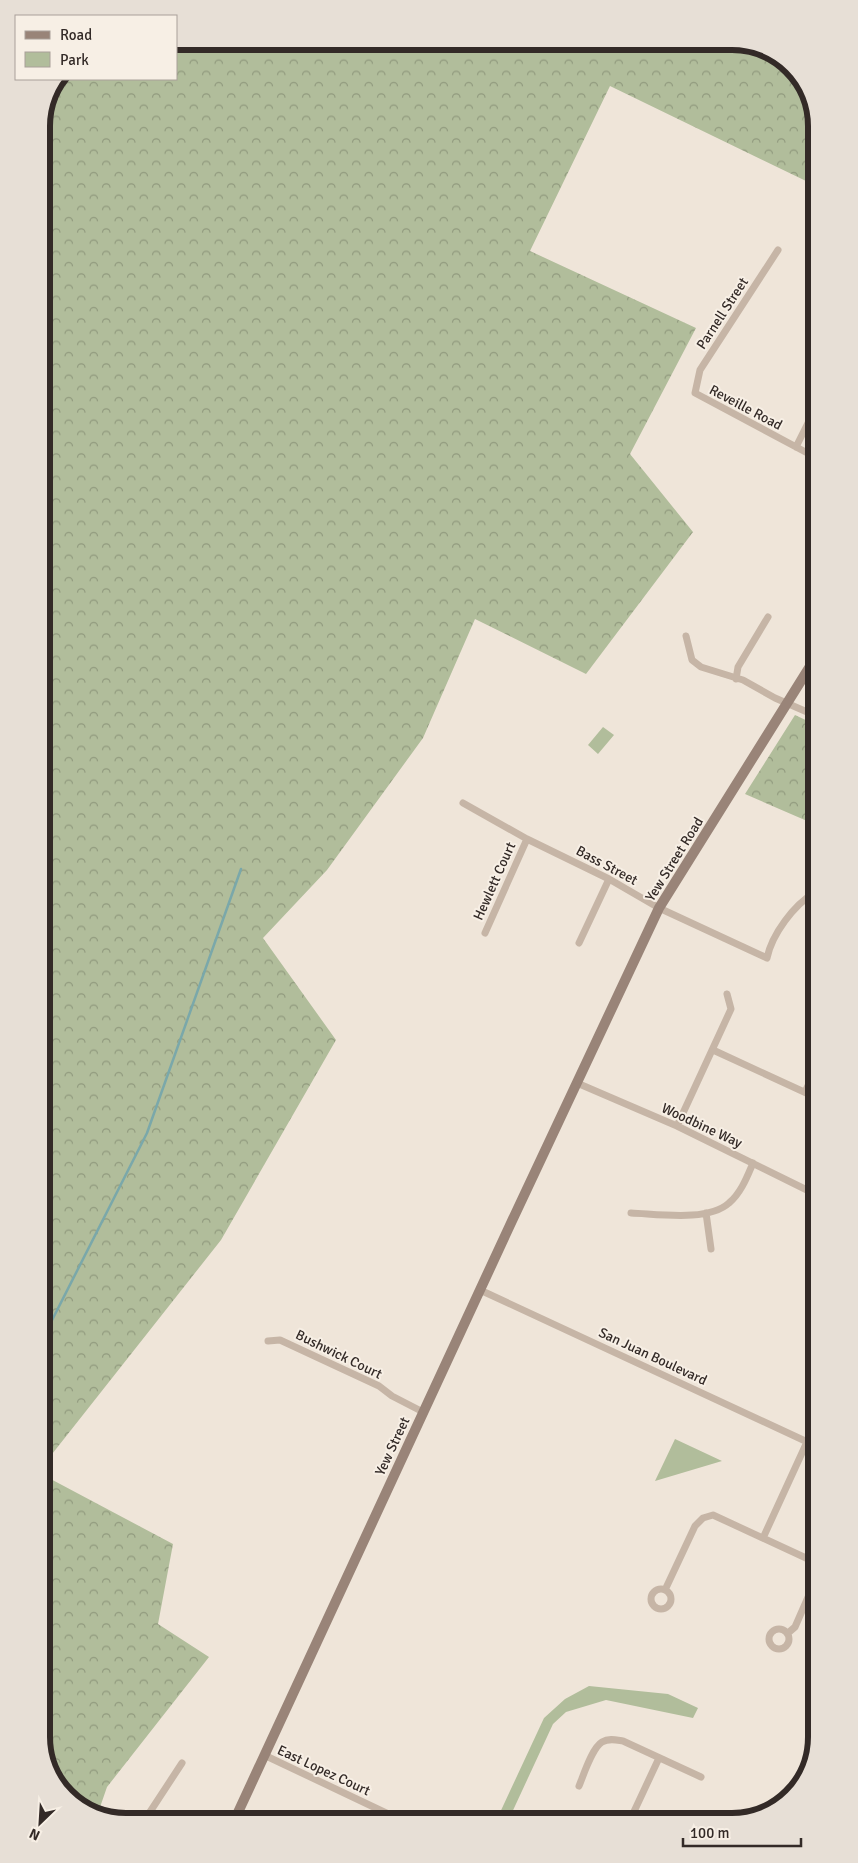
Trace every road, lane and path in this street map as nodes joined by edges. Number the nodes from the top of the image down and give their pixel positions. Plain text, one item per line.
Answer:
1 (778, 250) dead end
2 (695, 394) joint
3 (808, 423) edge
4 (796, 447) junction
5 (808, 453) edge
6 (768, 617) dead end
7 (686, 636) dead end
8 (808, 670) edge
9 (736, 679) junction
10 (787, 703) junction
11 (808, 712) edge
12 (463, 803) dead end
13 (527, 839) junction
14 (609, 879) junction
15 (808, 897) edge
16 (659, 908) junction
17 (485, 933) dead end
18 (579, 943) dead end
19 (728, 994) dead end
20 (713, 1050) junction
21 (577, 1083) junction
22 (808, 1086) edge
23 (805, 1092) junction
24 (808, 1094) edge
25 (677, 1126) junction
26 (753, 1163) junction
27 (808, 1190) edge
28 (631, 1213) dead end
29 (706, 1213) junction
30 (711, 1249) dead end
31 (480, 1290) junction
32 (268, 1341) dead end
33 (423, 1412) junction
34 (807, 1442) joint
35 (763, 1538) junction
36 (808, 1560) edge
37 (665, 1590) dead end
38 (808, 1596) edge
39 (788, 1633) dead end
40 (264, 1756) junction
41 (659, 1758) junction
42 (182, 1763) dead end
43 (701, 1777) dead end
44 (579, 1786) dead end
45 (149, 1813) edge
46 (238, 1813) edge
47 (386, 1813) edge
48 (633, 1813) edge

1 - 2 street, Parnell Street
2 - 4 street, Reveille Road
3 - 4 street
4 - 5 street, Reveille Road
6 - 9 street
7 - 9 street
8 - 10 street, Yew Street Road
9 - 10 street
10 - 11 street
10 - 16 street, Yew Street Road
12 - 13 street, Bass Street
13 - 14 street, Bass Street
13 - 17 street, Hewlett Court
14 - 16 street, Bass Street
14 - 18 street
15 - 16 street, Bass Street
16 - 21 street, Yew Street Road
19 - 20 street
20 - 23 street
20 - 25 street
21 - 25 street, Woodbine Way
21 - 31 street, Yew Street
22 - 23 street
23 - 24 street
25 - 26 street, Woodbine Way
26 - 27 street, Woodbine Way
26 - 29 street
28 - 29 street
29 - 30 street
31 - 33 street, Yew Street
31 - 34 street, San Juan Boulevard
32 - 33 street, Bushwick Court
33 - 40 street, Yew Street
34 - 35 street
35 - 36 street
35 - 37 street
38 - 39 street
40 - 46 street, Yew Street
40 - 47 street, East Lopez Court
41 - 43 street
41 - 44 street
41 - 48 street
42 - 45 street

